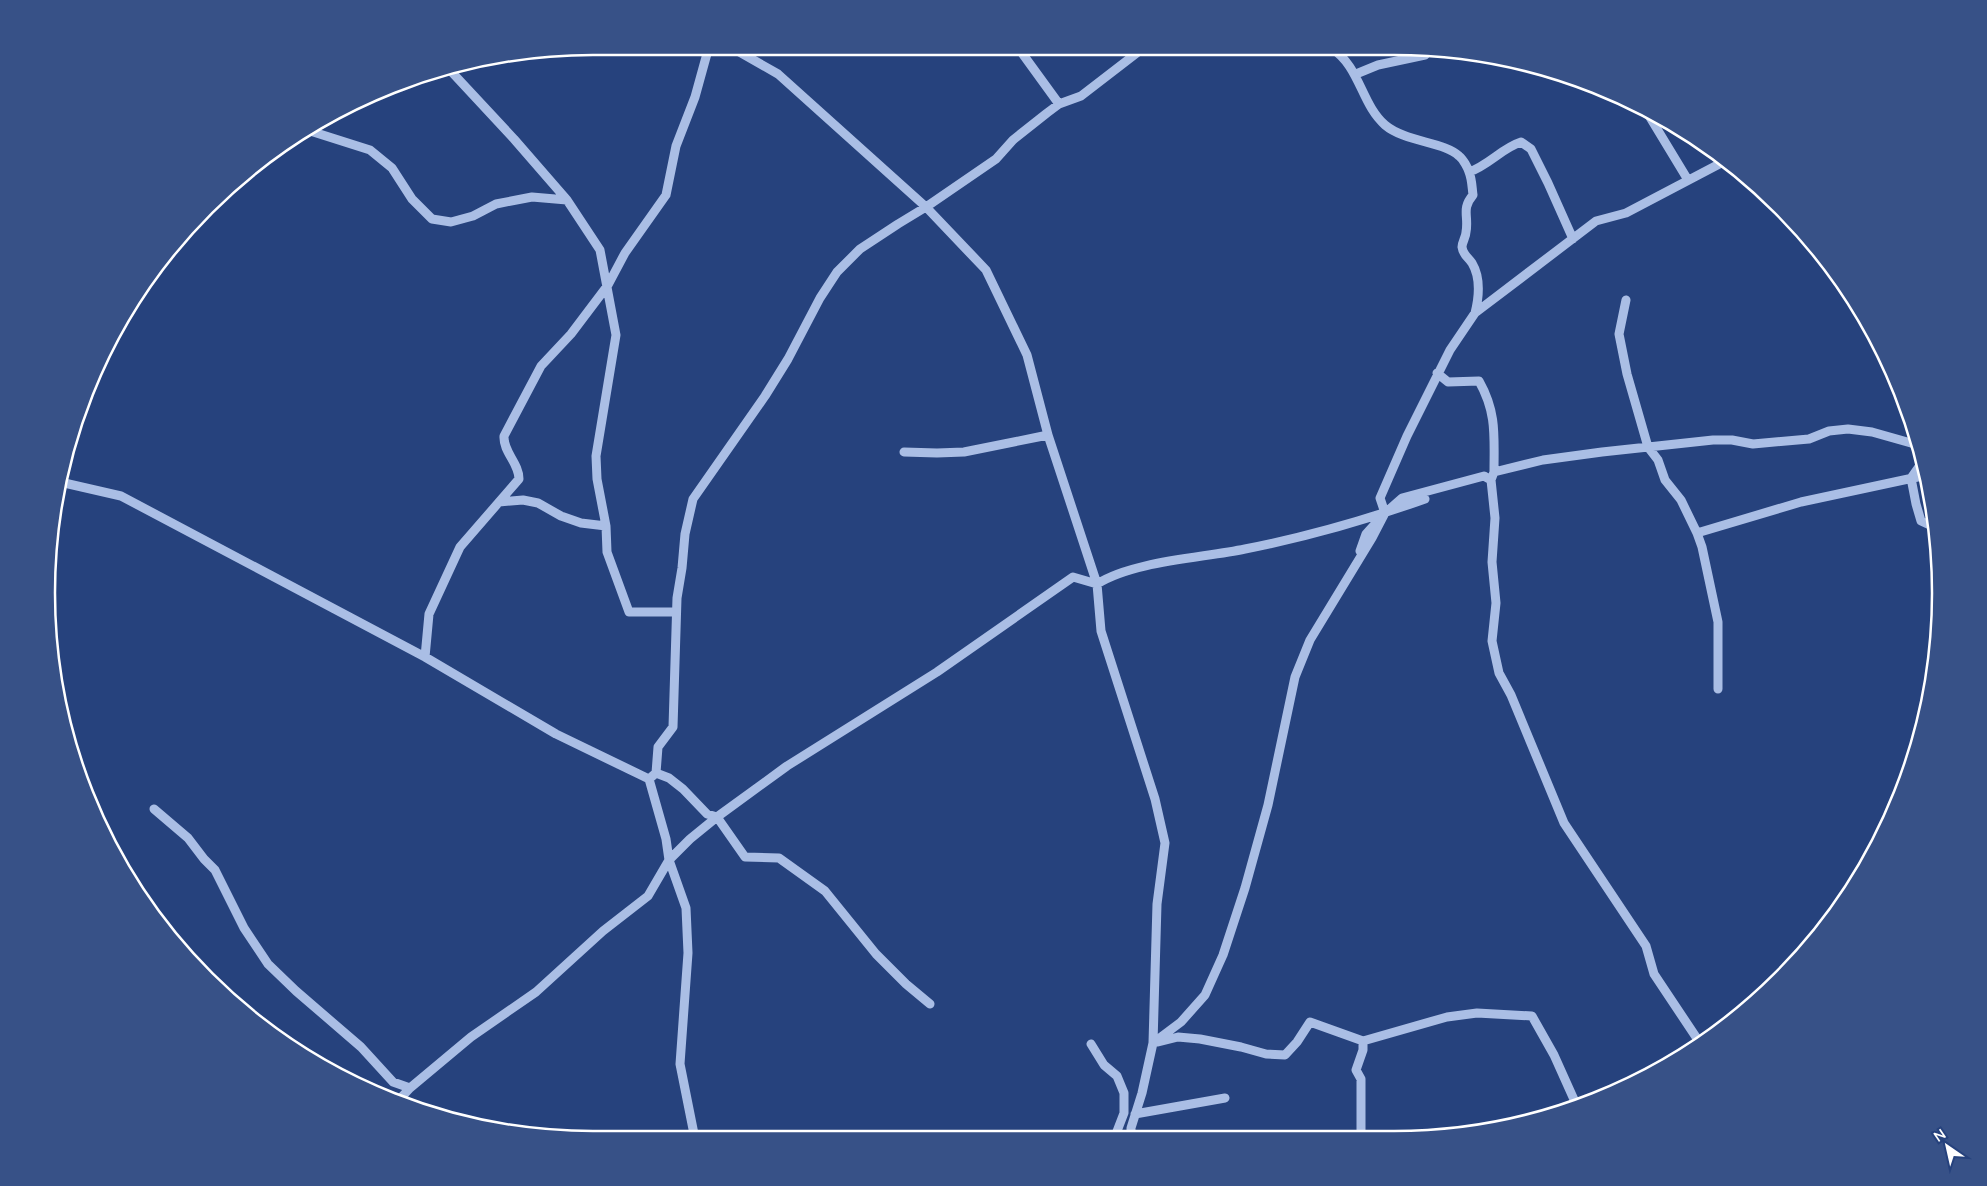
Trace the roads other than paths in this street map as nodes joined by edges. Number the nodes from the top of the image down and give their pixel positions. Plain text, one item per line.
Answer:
1 (707, 55) edge
2 (745, 55) edge
3 (1023, 55) edge
4 (1125, 55) edge
5 (1133, 55) edge
6 (1341, 55) edge
7 (1421, 56) edge
8 (1115, 68) junction
9 (453, 73) edge
10 (1356, 74) junction
11 (1060, 104) junction
12 (1652, 121) edge
13 (315, 133) edge
14 (1719, 164) edge
15 (1469, 172) junction
16 (1688, 180) junction
17 (567, 200) junction
18 (926, 208) junction
19 (1573, 239) junction
20 (608, 285) junction
21 (1626, 300) dead end
22 (1476, 313) junction
23 (1438, 373) junction
24 (1048, 435) junction
25 (1910, 443) edge
26 (1648, 446) junction
27 (904, 452) dead end
28 (1917, 469) edge
29 (1493, 476) junction
30 (1919, 476) edge
31 (1911, 478) junction
32 (66, 483) edge
33 (1425, 499) dead end
34 (500, 502) junction
35 (1385, 513) junction
36 (1927, 524) edge
37 (606, 526) junction
38 (1697, 533) junction
39 (1096, 584) junction
40 (676, 612) junction
41 (425, 657) junction
42 (1718, 689) dead end
43 (653, 776) junction
44 (154, 809) dead end
45 (717, 818) junction
46 (669, 860) junction
47 (930, 1004) dead end
48 (1696, 1038) edge
49 (1363, 1041) junction
50 (1153, 1043) junction
51 (1091, 1044) dead end
52 (410, 1088) junction
53 (403, 1096) edge
54 (1225, 1098) dead end
55 (1574, 1099) edge
56 (1135, 1114) junction
57 (694, 1131) edge
58 (1117, 1131) edge
59 (1130, 1131) edge
60 (1361, 1131) edge

1 - 20 street
2 - 18 street
3 - 11 street
4 - 8 street
5 - 8 street
6 - 10 street
7 - 10 street
8 - 11 street
9 - 17 street
10 - 15 street
11 - 18 street
12 - 16 street
13 - 17 street
14 - 16 street
15 - 19 street
15 - 22 street
16 - 19 street
17 - 20 street
18 - 24 street
18 - 40 street
19 - 22 street
20 - 34 street
20 - 37 street
21 - 26 street
22 - 23 street
23 - 29 street
23 - 35 street
24 - 27 street
24 - 39 street
25 - 26 street
26 - 29 street
26 - 38 street
28 - 31 street
29 - 35 street
29 - 48 street
30 - 31 street
31 - 36 street
31 - 38 street
32 - 41 street
33 - 35 street
34 - 37 street
34 - 41 street
35 - 39 street
35 - 50 street
37 - 40 street
38 - 42 street
39 - 45 street
39 - 50 street
40 - 43 street
41 - 43 street
43 - 45 street
43 - 46 street
44 - 52 street
45 - 46 street
45 - 47 street
46 - 52 street
46 - 57 street
49 - 50 street
49 - 55 street
49 - 60 street
50 - 56 street
51 - 58 street
52 - 53 street
54 - 56 street
56 - 59 street

